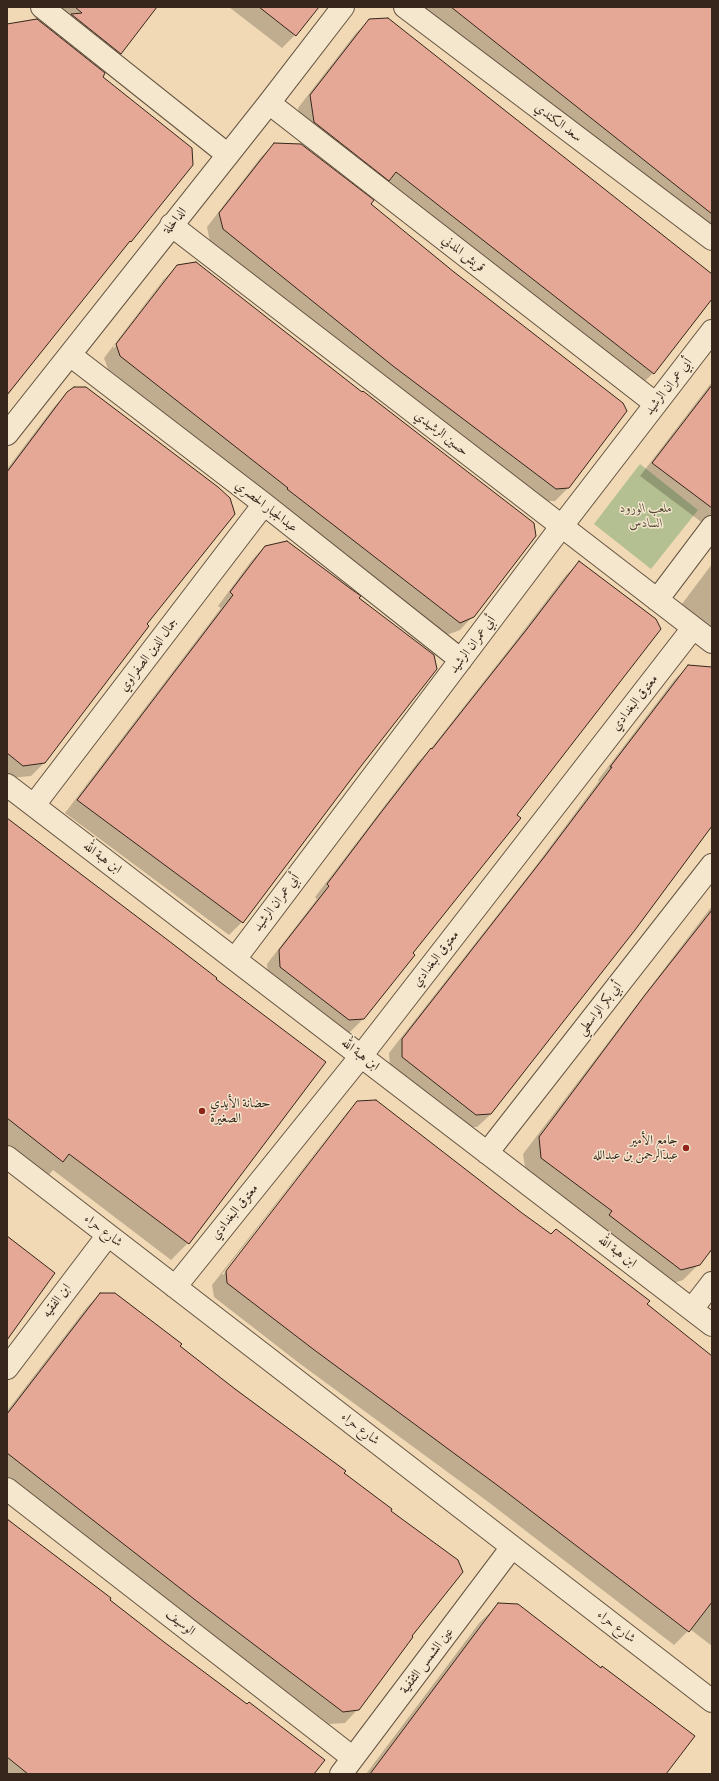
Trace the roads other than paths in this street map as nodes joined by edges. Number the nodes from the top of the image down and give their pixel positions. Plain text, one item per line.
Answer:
1 (42, 7) edge
2 (343, 7) edge
3 (405, 7) edge
4 (269, 103) junction
5 (228, 155) junction
6 (171, 225) junction
7 (712, 239) edge
8 (712, 331) edge
9 (70, 355) junction
10 (656, 404) junction
11 (7, 434) edge
12 (264, 504) junction
13 (561, 527) junction
14 (712, 527) edge
15 (656, 600) junction
16 (693, 628) junction
17 (712, 642) edge
18 (461, 660) junction
19 (7, 785) edge
20 (34, 805) junction
21 (712, 865) edge
22 (235, 959) junction
23 (361, 1056) junction
24 (487, 1153) junction
25 (7, 1157) edge
26 (108, 1235) junction
27 (712, 1283) edge
28 (175, 1287) junction
29 (692, 1309) junction
30 (712, 1325) edge
31 (7, 1368) edge
32 (7, 1489) edge
33 (512, 1547) junction
34 (712, 1701) edge
35 (347, 1766) edge

1 - 5 street
2 - 4 street, الداخلة
3 - 7 street, سعد الكندي
4 - 5 street, الداخلة
4 - 10 street, قريش المدني
5 - 6 street, الداخلة
6 - 9 street, الداخلة
6 - 13 street, حسين الرشيدي
8 - 10 street, أبي عمران الرشيد
9 - 11 street, الداخلة
9 - 12 street, عبدالجبار الحصري
10 - 13 street, أبي عمران الرشيد
12 - 18 street, عبدالجبار الحصري
12 - 20 street, جمال الدين الصفراوي
13 - 15 street, حسين الرشيدي
13 - 18 street, أبي عمران الرشيد
14 - 15 street
15 - 16 street, حسين الرشيدي
16 - 17 street, حسين الرشيدي
16 - 23 street, معتوق البغدادي
18 - 22 street, أبي عمران الرشيد
19 - 20 street, ابن هبة الله
20 - 22 street, ابن هبة الله
21 - 24 street, أبي بكر الواسطي
22 - 23 street, ابن هبة الله
23 - 24 street, ابن هبة الله
23 - 28 street, معتوق البغدادي
24 - 29 street, ابن هبة الله
25 - 26 street, شارع حراء
26 - 28 street, شارع حراء
26 - 31 street, ابن الفقيه
27 - 29 street
28 - 33 street, شارع حراء
29 - 30 street, ابن هبة الله
32 - 35 street, الوسيف
33 - 34 street, شارع حراء
33 - 35 street, عين الشمس الثقفية

